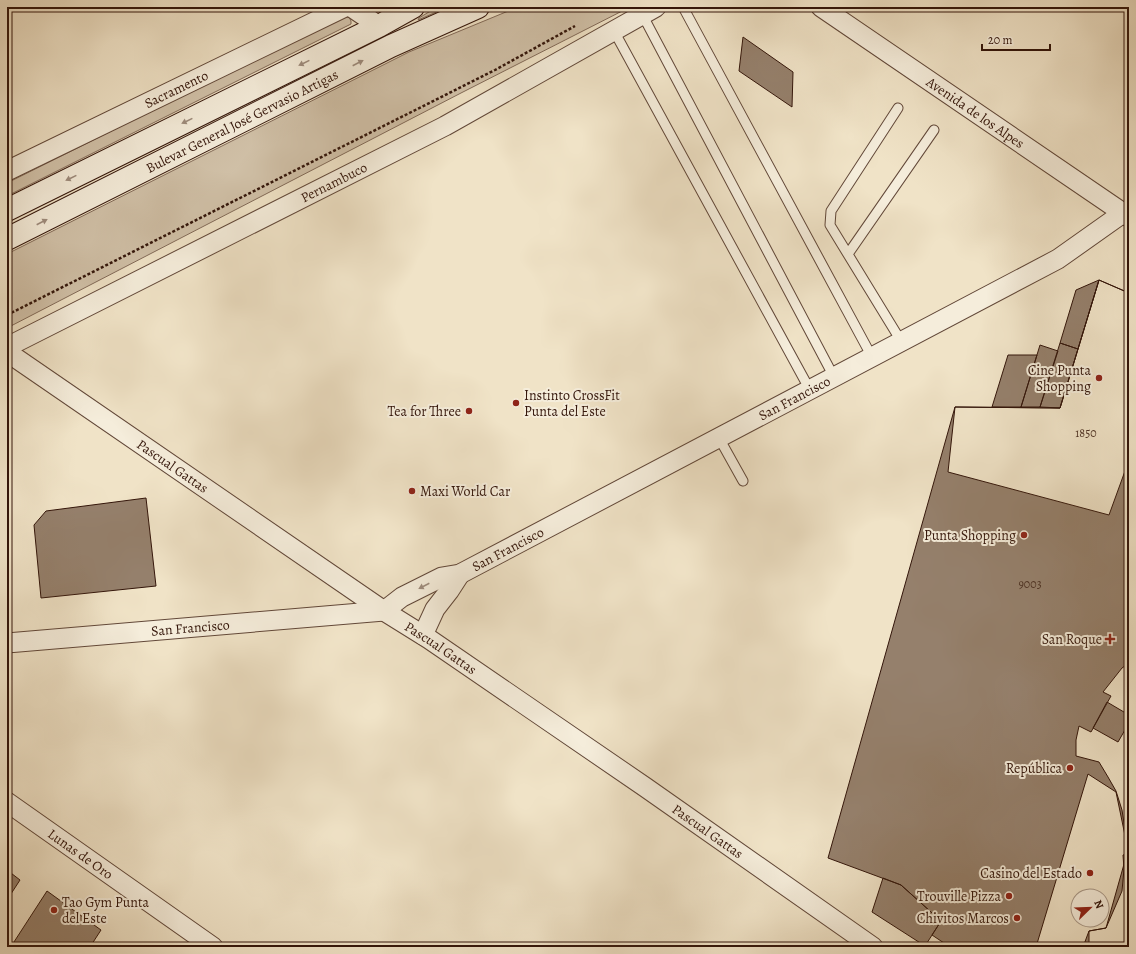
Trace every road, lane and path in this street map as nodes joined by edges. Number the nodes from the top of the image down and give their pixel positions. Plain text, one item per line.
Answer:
1 (345, 7) edge
2 (351, 7) edge
3 (413, 7) edge
4 (478, 7) edge
5 (683, 7) edge
6 (821, 7) edge
7 (649, 11) edge
8 (576, 25) dead end
9 (379, 26) junction
10 (614, 31) junction
11 (898, 108) dead end
12 (934, 130) dead end
13 (7, 171) edge
14 (7, 210) edge
15 (1126, 215) edge
16 (7, 239) edge
17 (848, 254) junction
18 (7, 315) edge
19 (902, 342) junction
20 (7, 347) edge
21 (7, 352) edge
22 (872, 357) junction
23 (834, 377) junction
24 (810, 390) junction
25 (719, 438) junction
26 (743, 481) dead end
27 (460, 574) junction
28 (384, 611) junction
29 (422, 635) junction
30 (7, 642) edge
31 (7, 802) edge
32 (213, 947) edge
33 (873, 947) edge

1 - 13 street, Sacramento
2 - 9 street
3 - 9 main road, Bulevar General José Gervasio Artigas
16 -> 4 main road, Bulevar General José Gervasio Artigas
5 - 22 lane
6 - 15 street, Avenida de los Alpes
7 - 10 street, Pernambuco
7 - 23 lane
8 - 18 path
9 -> 14 main road, Bulevar General José Gervasio Artigas
10 - 20 street, Pernambuco
10 - 24 lane
11 - 17 lane
12 - 17 lane
15 - 19 street, San Francisco
17 - 19 lane
19 - 22 street, San Francisco
21 - 28 street, Pascual Gattas
22 - 23 street, San Francisco
23 - 24 street, San Francisco
24 - 25 street, San Francisco
25 - 26 lane
25 - 27 street, San Francisco
27 -> 28 street, San Francisco
27 - 29 street, San Francisco
28 - 29 street, Pascual Gattas
28 - 30 street, San Francisco
29 - 33 street, Pascual Gattas
31 - 32 street, Lunas de Oro

